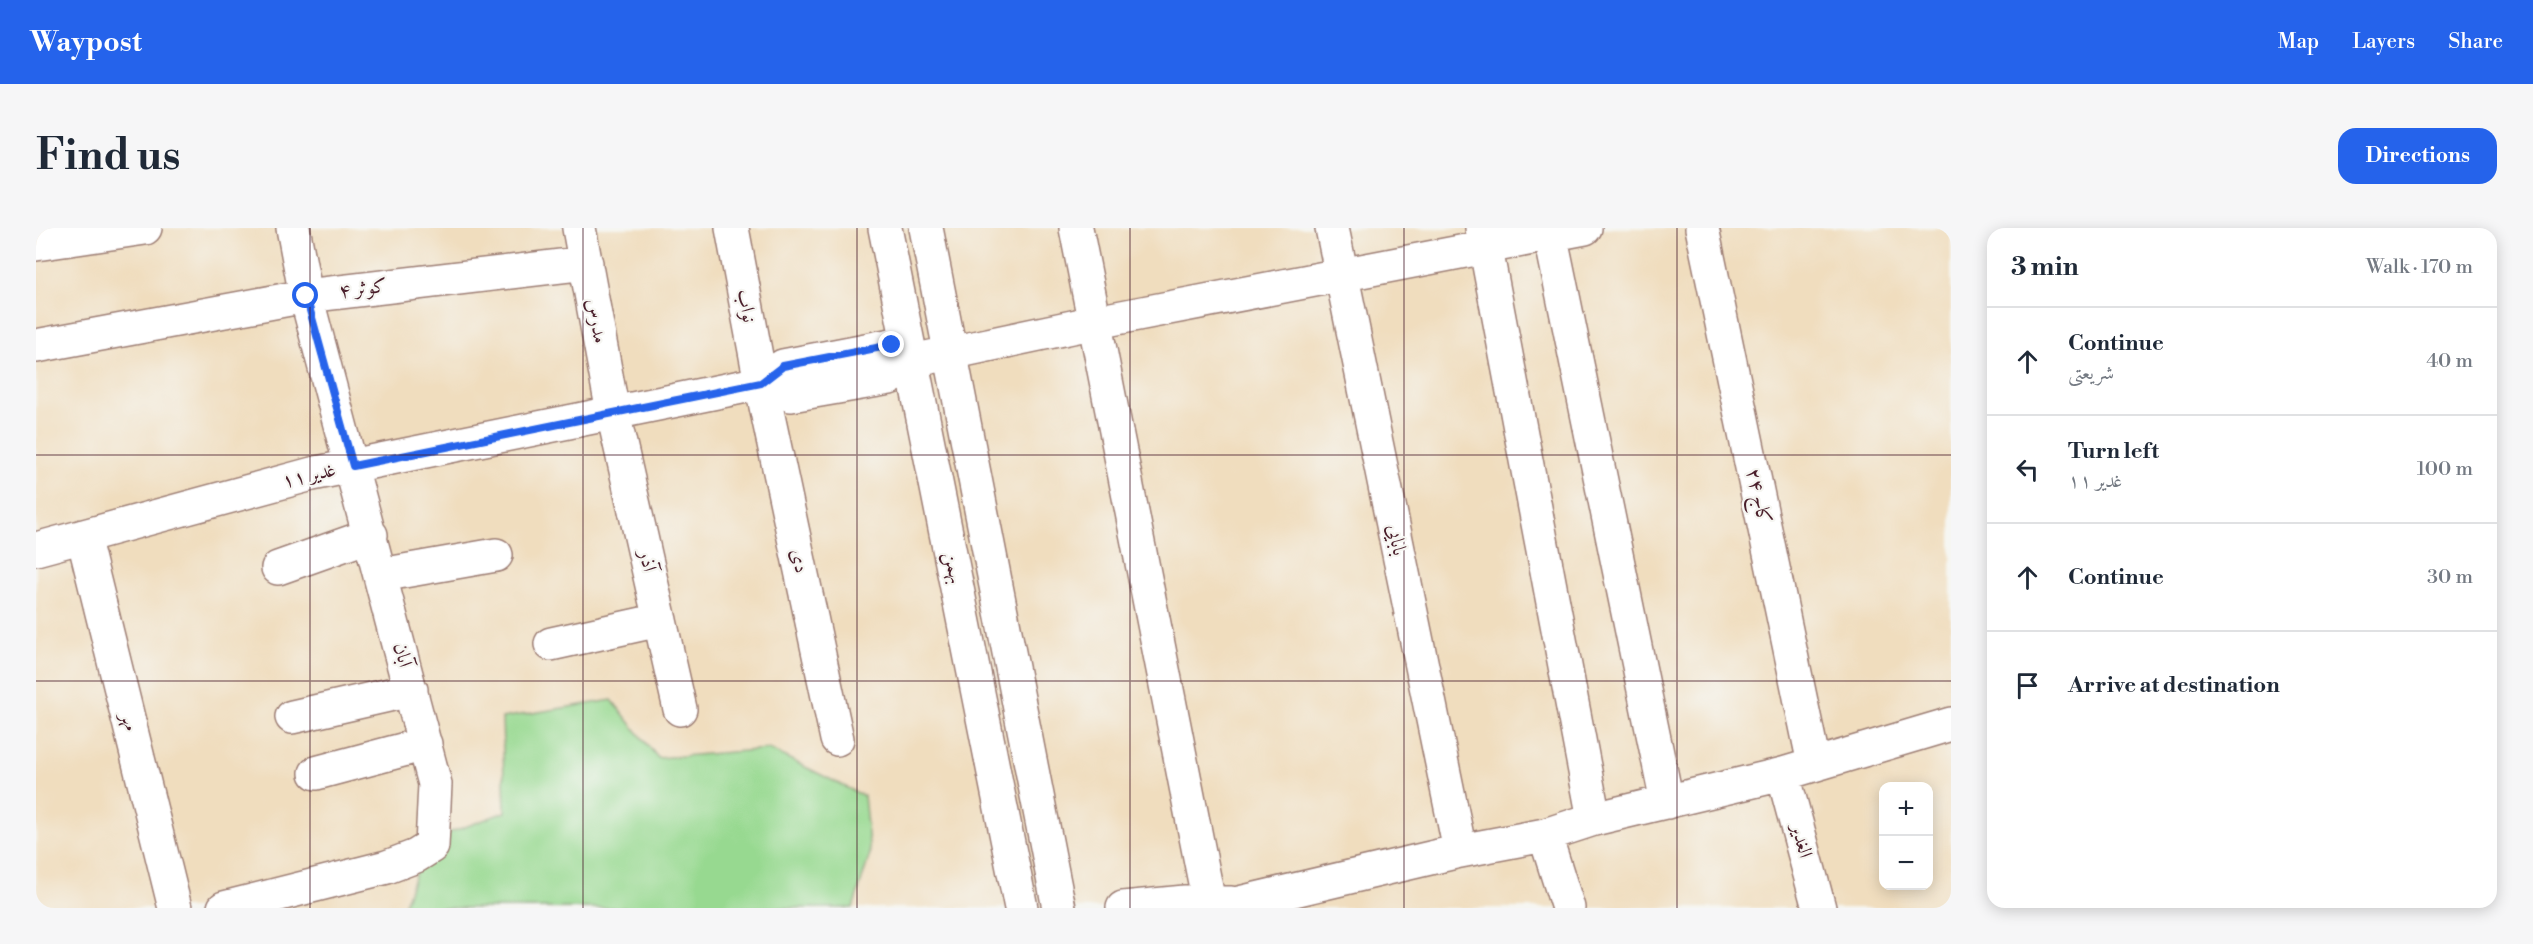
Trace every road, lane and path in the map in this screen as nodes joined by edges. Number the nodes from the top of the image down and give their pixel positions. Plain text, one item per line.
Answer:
1 (145, 228) edge
2 (293, 228) edge
3 (579, 228) edge
4 (732, 228) edge
5 (885, 228) edge
6 (926, 228) edge
7 (1076, 228) edge
8 (1332, 228) edge
9 (1585, 228) edge
10 (1702, 228) edge
11 (1550, 232) edge
12 (1484, 237) edge
13 (43, 238) edge
14 (586, 262) junction
15 (1341, 274) junction
16 (306, 296) junction
17 (1096, 322) junction
18 (36, 346) edge
19 (951, 354) junction
20 (912, 361) junction
21 (761, 383) junction
22 (613, 413) junction
23 (353, 466) junction
24 (371, 535) junction
25 (83, 536) junction
26 (36, 549) edge
27 (496, 555) dead end
28 (278, 568) dead end
29 (381, 575) junction
30 (660, 620) junction
31 (551, 644) dead end
32 (411, 690) junction
33 (680, 709) dead end
34 (291, 717) dead end
35 (1951, 724) edge
36 (837, 739) dead end
37 (425, 744) junction
38 (1814, 764) junction
39 (316, 773) dead end
40 (1783, 774) junction
41 (1667, 802) junction
42 (1594, 819) junction
43 (1545, 835) junction
44 (1460, 851) junction
45 (1226, 905) edge
46 (175, 908) edge
47 (224, 908) edge
48 (1021, 908) edge
49 (1059, 908) edge
50 (1123, 908) edge
51 (1568, 908) edge
52 (1819, 908) edge

1 - 13 street
2 - 16 street, آبان
3 - 14 street, مدرس
4 - 21 street, نواب
5 - 20 street, بهمن
6 - 19 street, بهمن
7 - 17 street
8 - 15 street, بابایی
9 - 11 street
10 - 38 street, کاج ۲۴
11 - 12 street
11 - 41 street
12 - 15 street
12 - 42 street
14 - 16 street, کوثر ۴
14 - 22 street, مدرس
15 - 17 street
15 - 44 street, بابایی
16 - 18 street, کوثر ۴
16 - 23 street, آبان
17 - 19 street
17 - 45 street
19 - 20 street
19 - 49 street, بهمن
20 - 21 street
20 - 48 street, بهمن
21 - 22 street, غدیر ۱۱
21 - 36 street, دی
22 - 23 street, غدیر ۱۱
22 - 30 street, آذر
23 - 24 street, آبان
23 - 25 street, غدیر ۱۱
24 - 28 street
24 - 29 street, آبان
25 - 26 street, غدیر ۱۱
25 - 46 street, مهر
27 - 29 street
29 - 32 street, آبان
30 - 31 street
30 - 33 street, آذر
32 - 34 street
32 - 37 street, آبان
35 - 38 street
37 - 39 street
37 - 47 street, آبان
38 - 40 street
40 - 41 street
40 - 52 street, الغدیر
41 - 42 street
42 - 43 street
43 - 44 street
43 - 51 street
44 - 45 street
45 - 50 street

